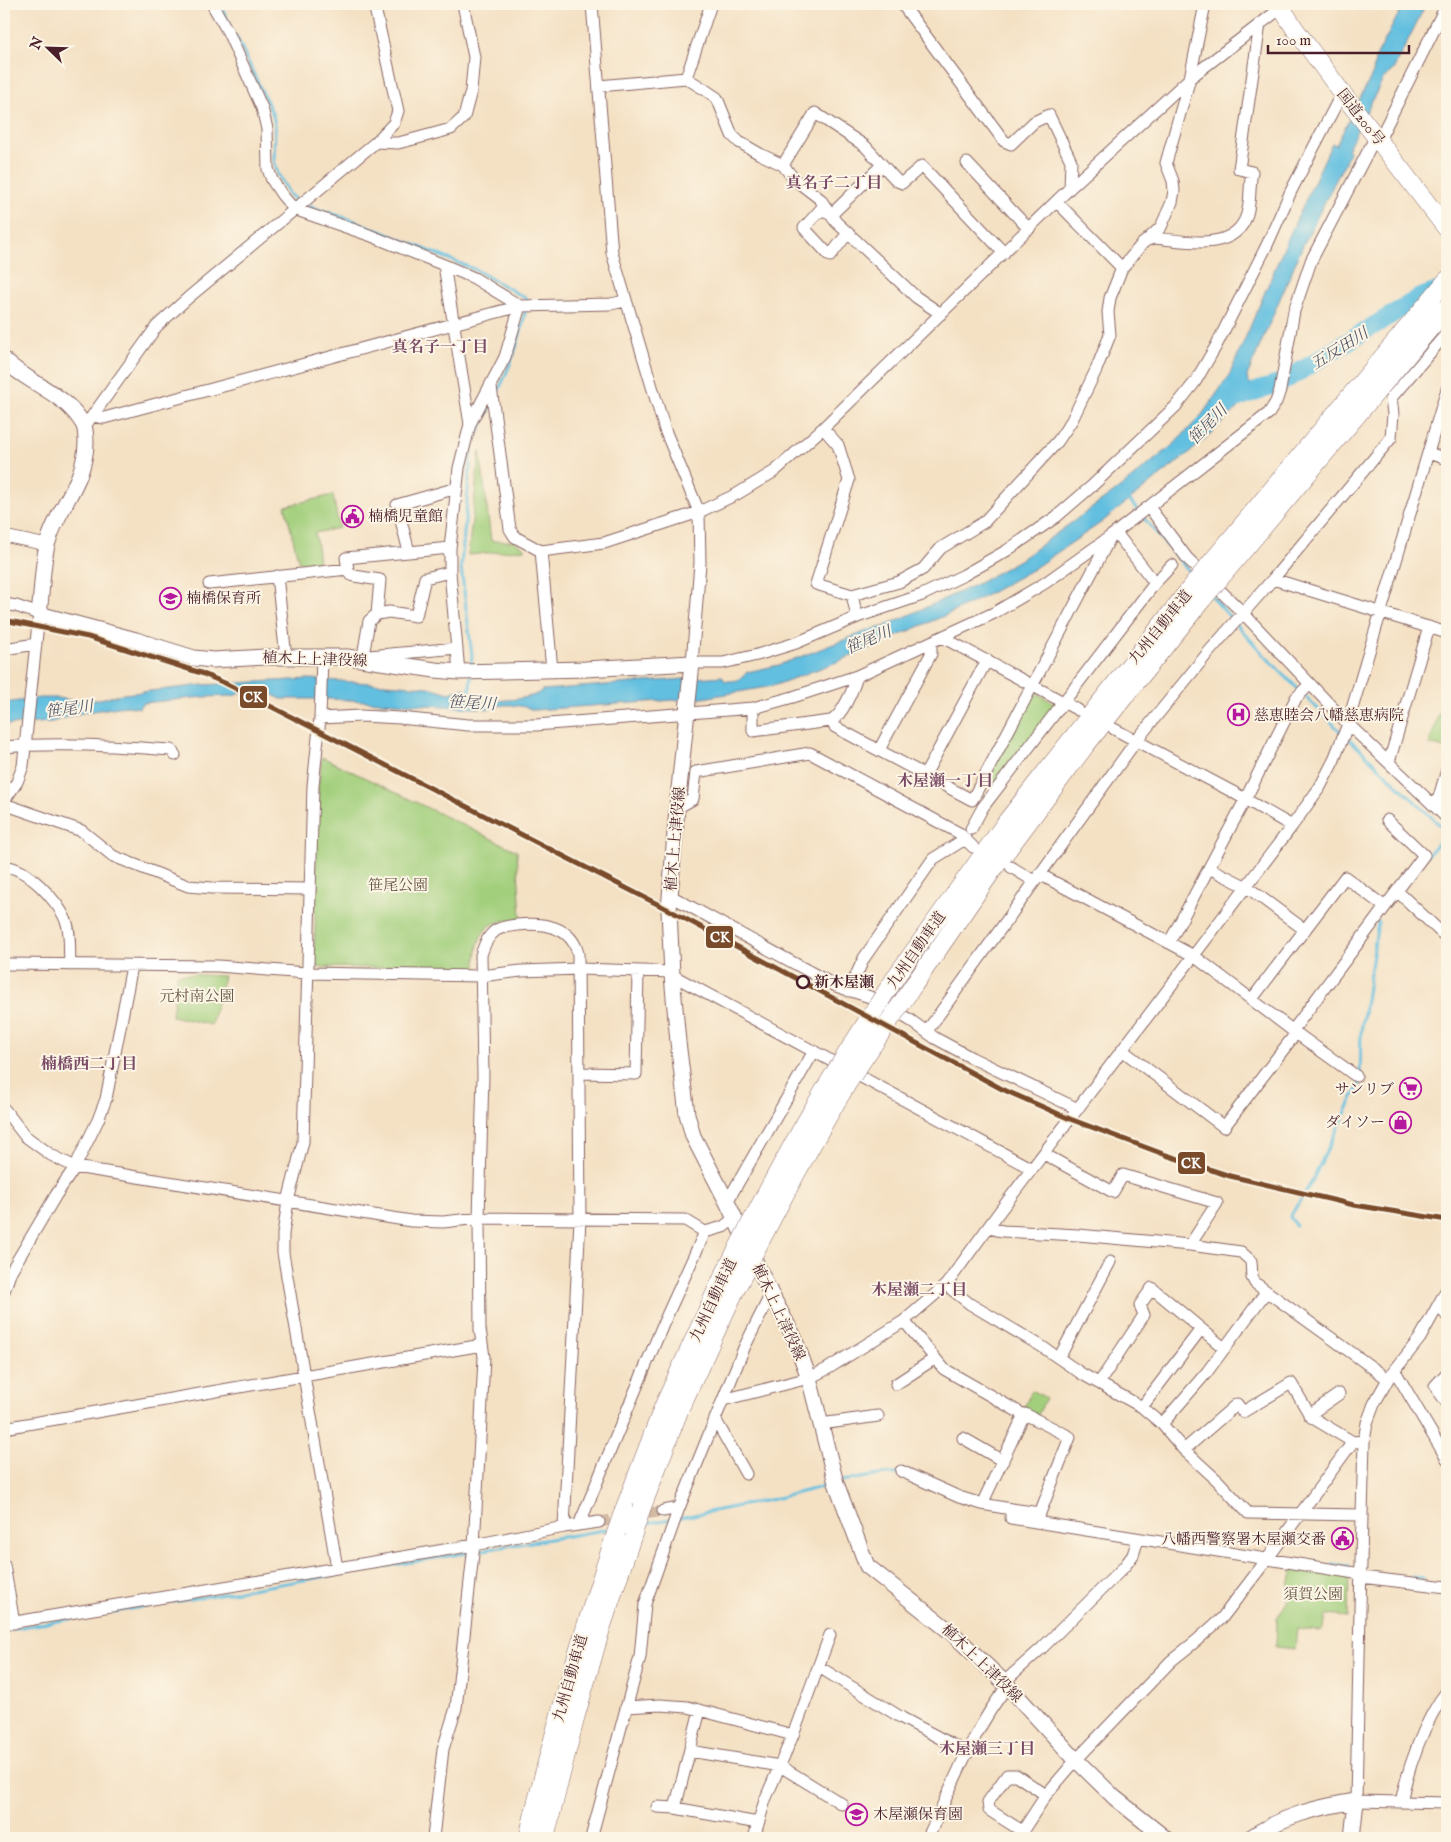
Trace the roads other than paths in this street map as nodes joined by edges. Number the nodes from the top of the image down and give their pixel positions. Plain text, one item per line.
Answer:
1 (212, 4) edge
2 (374, 4) edge
3 (463, 4) edge
4 (592, 4) edge
5 (711, 4) edge
6 (902, 4) edge
7 (1205, 4) edge
8 (1447, 4) edge
9 (1280, 6) edge
10 (1260, 24) junction
11 (686, 78) junction
12 (1190, 78) junction
13 (598, 86) junction
14 (1344, 96) junction
15 (1375, 135) junction
16 (376, 142) junction
17 (966, 163) dead end
18 (783, 165) junction
19 (882, 165) junction
20 (1070, 188) junction
21 (1057, 202) junction
22 (294, 209) junction
23 (831, 215) junction
24 (1447, 228) edge
25 (1029, 229) junction
26 (848, 233) junction
27 (1146, 240) junction
28 (1004, 253) junction
29 (444, 265) junction
30 (1122, 268) junction
31 (1447, 280) edge
32 (625, 301) junction
33 (520, 306) junction
34 (1447, 308) edge
35 (941, 314) junction
36 (454, 323) junction
37 (1447, 333) edge
38 (4, 360) edge
39 (491, 386) junction
40 (1447, 389) edge
41 (89, 421) junction
42 (470, 424) junction
43 (823, 428) junction
44 (1428, 453) junction
45 (1447, 459) edge
46 (457, 488) junction
47 (699, 512) junction
48 (1142, 512) junction
49 (1113, 535) junction
50 (4, 536) edge
51 (47, 546) junction
52 (450, 548) junction
53 (542, 551) junction
54 (409, 552) junction
55 (1172, 565) dead end
56 (1221, 565) junction
57 (348, 569) junction
58 (450, 572) junction
59 (277, 576) junction
60 (1273, 579) junction
61 (1155, 583) junction
62 (209, 584) dead end
63 (852, 595) junction
64 (1195, 596) junction
65 (4, 604) edge
66 (1382, 612) junction
67 (39, 614) junction
68 (377, 614) junction
69 (1240, 616) junction
70 (857, 617) junction
71 (1429, 627) junction
72 (1447, 633) edge
73 (942, 637) junction
74 (931, 642) junction
75 (4, 648) edge
76 (36, 648) junction
77 (457, 648) junction
78 (286, 657) junction
79 (357, 657) junction
80 (987, 660) junction
81 (322, 661) junction
82 (692, 666) junction
83 (552, 670) junction
84 (459, 672) junction
85 (857, 676) junction
86 (1033, 685) junction
87 (1304, 690) junction
88 (1064, 702) junction
89 (753, 708) junction
90 (688, 710) junction
91 (1078, 710) dead end
92 (320, 716) junction
93 (831, 721) junction
94 (1346, 726) junction
95 (1114, 729) dead end
96 (1136, 741) junction
97 (26, 743) junction
98 (4, 747) edge
99 (879, 750) junction
100 (175, 755) dead end
101 (1389, 762) junction
102 (1447, 770) edge
103 (925, 775) junction
104 (972, 800) junction
105 (1246, 800) junction
106 (4, 802) edge
107 (983, 807) junction
108 (1436, 807) junction
109 (677, 808) junction
110 (1447, 818) edge
111 (1387, 820) dead end
112 (1292, 826) junction
113 (970, 838) junction
114 (4, 867) edge
115 (1011, 867) dead end
116 (1209, 868) junction
117 (1036, 877) junction
118 (1247, 887) junction
119 (309, 889) junction
120 (1397, 891) junction
121 (669, 895) junction
122 (1385, 907) junction
123 (1305, 930) junction
124 (1447, 938) edge
125 (1169, 943) junction
126 (1194, 956) junction
127 (4, 964) edge
128 (70, 964) junction
129 (132, 966) junction
130 (579, 969) junction
131 (638, 971) junction
132 (306, 973) junction
133 (672, 974) junction
134 (481, 976) junction
135 (849, 990) junction
136 (1252, 999) junction
137 (927, 1031) junction
138 (1295, 1031) junction
139 (814, 1050) junction
140 (1122, 1050) junction
141 (580, 1074) junction
142 (1356, 1076) dead end
143 (1078, 1109) junction
144 (4, 1110) edge
145 (1044, 1154) junction
146 (75, 1167) junction
147 (1032, 1169) junction
148 (288, 1201) junction
149 (727, 1202) junction
150 (479, 1218) junction
151 (735, 1218) junction
152 (580, 1220) junction
153 (990, 1226) junction
154 (704, 1232) junction
155 (1190, 1245) junction
156 (1110, 1262) dead end
157 (946, 1285) junction
158 (4, 1287) edge
159 (1447, 1289) edge
160 (726, 1291) junction
161 (1266, 1292) junction
162 (771, 1294) junction
163 (1439, 1306) junction
164 (1447, 1316) edge
165 (904, 1321) junction
166 (1201, 1329) junction
167 (482, 1345) junction
168 (1224, 1348) junction
169 (1058, 1358) junction
170 (934, 1359) junction
171 (1447, 1373) edge
172 (1392, 1375) junction
173 (303, 1376) junction
174 (810, 1378) junction
175 (1099, 1383) junction
176 (896, 1384) dead end
177 (1339, 1394) dead end
178 (723, 1400) junction
179 (1447, 1404) edge
180 (1142, 1407) junction
181 (1309, 1414) junction
182 (1024, 1415) junction
183 (878, 1416) dead end
184 (715, 1419) junction
185 (821, 1424) junction
186 (1162, 1424) junction
187 (4, 1428) edge
188 (962, 1438) dead end
189 (1359, 1442) junction
190 (1184, 1450) junction
191 (1447, 1459) edge
192 (1003, 1461) junction
193 (901, 1471) dead end
194 (746, 1474) dead end
195 (982, 1504) junction
196 (663, 1511) tunnel mouth
197 (1011, 1512) junction
198 (1300, 1514) junction
199 (1362, 1514) junction
200 (677, 1515) junction
201 (599, 1522) tunnel mouth
202 (579, 1525) junction
203 (564, 1527) junction
204 (1138, 1539) junction
205 (474, 1549) junction
206 (1268, 1558) junction
207 (4, 1565) edge
208 (337, 1568) junction
209 (1361, 1575) junction
210 (1447, 1587) edge
211 (9, 1624) edge
212 (830, 1635) dead end
213 (819, 1667) junction
214 (1006, 1684) junction
215 (1447, 1692) edge
216 (626, 1707) junction
217 (700, 1710) junction
218 (793, 1735) junction
219 (690, 1751) junction
220 (968, 1753) junction
221 (1076, 1760) junction
222 (780, 1766) junction
223 (1046, 1795) junction
224 (1356, 1801) junction
225 (1401, 1802) junction
226 (1447, 1803) edge
227 (842, 1804) dead end
228 (657, 1807) dead end
229 (675, 1808) junction
230 (758, 1823) junction
231 (1020, 1834) edge
232 (929, 1835) dead end
233 (433, 1838) edge
234 (528, 1838) edge
235 (545, 1838) edge
236 (591, 1838) edge
237 (754, 1838) edge
238 (1165, 1838) edge
239 (1250, 1838) edge
240 (1352, 1838) edge

1 - 22 street
2 - 16 street
3 - 16 street
4 - 13 street
5 - 11 street
6 - 20 street
7 - 12 street
8 - 15 street
9 - 10 street
9 - 14 highway, 国道200号
10 - 12 street
10 - 27 street
11 - 13 street
11 - 18 street
12 - 20 street
12 - 27 street
13 - 32 street
14 - 15 highway, 国道200号
14 - 70 street
15 - 24 highway, 国道200号
15 - 48 street
16 - 22 street
17 - 25 street
18 - 19 street
18 - 23 street
19 - 23 street
19 - 28 street
20 - 21 street
21 - 25 street
21 - 30 street
22 - 29 street
22 - 41 street
23 - 26 street
23 - 26 street
25 - 28 street
26 - 35 street
27 - 30 street
28 - 35 street
29 - 33 street
29 - 36 street
30 - 63 street
31 - 56 highway, 九州自動車道
32 - 33 street
32 - 47 street
33 - 36 street
33 - 39 street
34 - 56 highway, 九州自動車道
35 - 43 street
36 - 41 street
36 - 42 street
37 - 60 street
38 - 41 main road
39 - 42 street
39 - 53 street
40 - 44 street
41 - 51 main road
42 - 46 street
43 - 47 street
43 - 63 street
44 - 45 street
44 - 66 street
46 - 52 street
46 - 54 street
47 - 53 street
47 - 82 street
48 - 49 street
48 - 69 street
49 - 61 street
49 - 73 street
49 - 86 street
50 - 51 street
51 - 67 main road
52 - 54 street
52 - 58 street
53 - 83 street
54 - 57 street
55 - 61 street
56 - 64 highway, 九州自動車道, bridge
57 - 59 street
57 - 68 street
58 - 68 street
58 - 77 street
59 - 62 street
59 - 78 street
60 - 66 street
60 - 69 street
61 - 88 street
63 - 70 street
64 - 160 highway, 九州自動車道, bridge
64 - 160 highway, 九州自動車道, bridge
65 - 67 street
66 - 71 street
66 - 94 street
67 - 76 street
67 - 78 main road, 植木上上津役線
68 - 79 street
69 - 87 street
69 - 96 street
70 - 82 street
71 - 72 street
71 - 101 street
73 - 74 street
73 - 80 street
74 - 85 street
74 - 99 street
75 - 76 street
76 - 97 street
77 - 79 street
77 - 84 street
78 - 81 main road, 植木上上津役線
79 - 81 main road, 植木上上津役線
79 - 84 main road, 植木上上津役線
80 - 86 street
80 - 103 street
81 - 92 street
82 - 83 main road, 植木上上津役線
82 - 90 main road, 植木上上津役線
83 - 84 main road, 植木上上津役線
85 - 89 street
85 - 93 street
86 - 88 street
86 - 104 street
87 - 94 street
87 - 105 street
88 - 91 street
88 - 107 street
89 - 90 street
89 - 93 street
90 - 92 street
90 - 109 main road, 植木上上津役線
92 - 119 street
93 - 99 street
94 - 101 street
94 - 112 street
95 - 96 street
96 - 105 street
96 - 117 street
97 - 98 street
97 - 100 street
97 - 106 street
99 - 103 street
101 - 108 street
102 - 108 street
103 - 104 street
104 - 107 street
105 - 112 street
105 - 116 street
106 - 119 street
107 - 113 street
108 - 110 street
109 - 113 street
109 - 121 main road, 植木上上津役線
111 - 120 street
112 - 118 street
113 - 135 street
114 - 128 street
115 - 117 street
116 - 118 street
116 - 125 street
117 - 125 street
117 - 137 street
118 - 123 street
118 - 126 street
119 - 132 street
120 - 122 street
120 - 124 street
121 - 133 main road, 植木上上津役線
121 - 135 street
122 - 123 street
122 - 138 street
123 - 136 street
125 - 126 street
126 - 136 street
126 - 140 street
127 - 128 street
128 - 129 street
129 - 132 street
129 - 146 street
130 - 131 street
130 - 134 street
130 - 134 street
130 - 141 street
131 - 133 street
131 - 141 street
132 - 134 street
132 - 148 street
133 - 139 street
133 - 149 main road, 植木上上津役線
134 - 150 street
135 - 137 street
136 - 138 street
137 - 143 street
138 - 140 street
138 - 142 street
139 - 147 street
139 - 149 street
140 - 143 street
141 - 152 street
143 - 145 street
144 - 146 street
145 - 147 street
145 - 155 street
146 - 148 street
146 - 158 street
147 - 153 street
148 - 150 street
148 - 173 street
149 - 151 main road, 植木上上津役線
150 - 152 street
150 - 167 street
151 - 154 street
151 - 162 main road, 植木上上津役線
152 - 154 street
152 - 203 street
153 - 155 street
153 - 157 street
154 - 202 street
155 - 161 street
156 - 169 street
157 - 165 street
157 - 169 street
159 - 163 street
160 - 234 highway, 九州自動車道, bridge
160 - 235 highway, 九州自動車道, bridge
161 - 168 street
161 - 172 street
162 - 174 main road, 植木上上津役線
162 - 178 street
163 - 164 street
163 - 172 street
165 - 170 street
165 - 174 street
166 - 168 street
166 - 175 street
166 - 180 street
167 - 173 street
167 - 205 street
168 - 186 street
169 - 175 street
170 - 176 street
170 - 182 street
171 - 179 street
172 - 189 street
172 - 191 street
173 - 187 street
173 - 208 street
174 - 178 street
174 - 185 main road, 植木上上津役線
175 - 180 street
177 - 181 street
178 - 184 street
180 - 186 street
181 - 189 street
181 - 190 street
182 - 192 street
182 - 197 street
183 - 185 street
184 - 194 street
184 - 200 street
185 - 214 main road, 植木上上津役線
186 - 190 street
188 - 192 street
189 - 198 street
189 - 199 street
190 - 198 street
192 - 195 street
193 - 195 street
195 - 197 street
196 - 200 street
197 - 204 street
198 - 199 street
198 - 206 street
199 - 209 street
200 - 216 street
201 - 202 street
202 - 203 street
203 - 205 street
204 - 206 street
204 - 214 street
205 - 208 street
205 - 233 street
206 - 209 street
206 - 221 street
207 - 211 street
208 - 211 street
209 - 210 street
209 - 224 street
212 - 213 street
213 - 218 street
213 - 220 street
214 - 220 street
214 - 221 main road, 植木上上津役線
215 - 225 street
216 - 217 street
216 - 236 street
217 - 218 street
217 - 219 street
218 - 222 street
219 - 222 street
219 - 229 street
220 - 232 street
221 - 223 street
221 - 238 main road, 植木上上津役線
222 - 227 street
222 - 230 street
223 - 231 street
223 - 231 street
224 - 225 street
224 - 239 main road
224 - 240 main road
225 - 226 street
228 - 229 street
229 - 230 street
230 - 237 street

